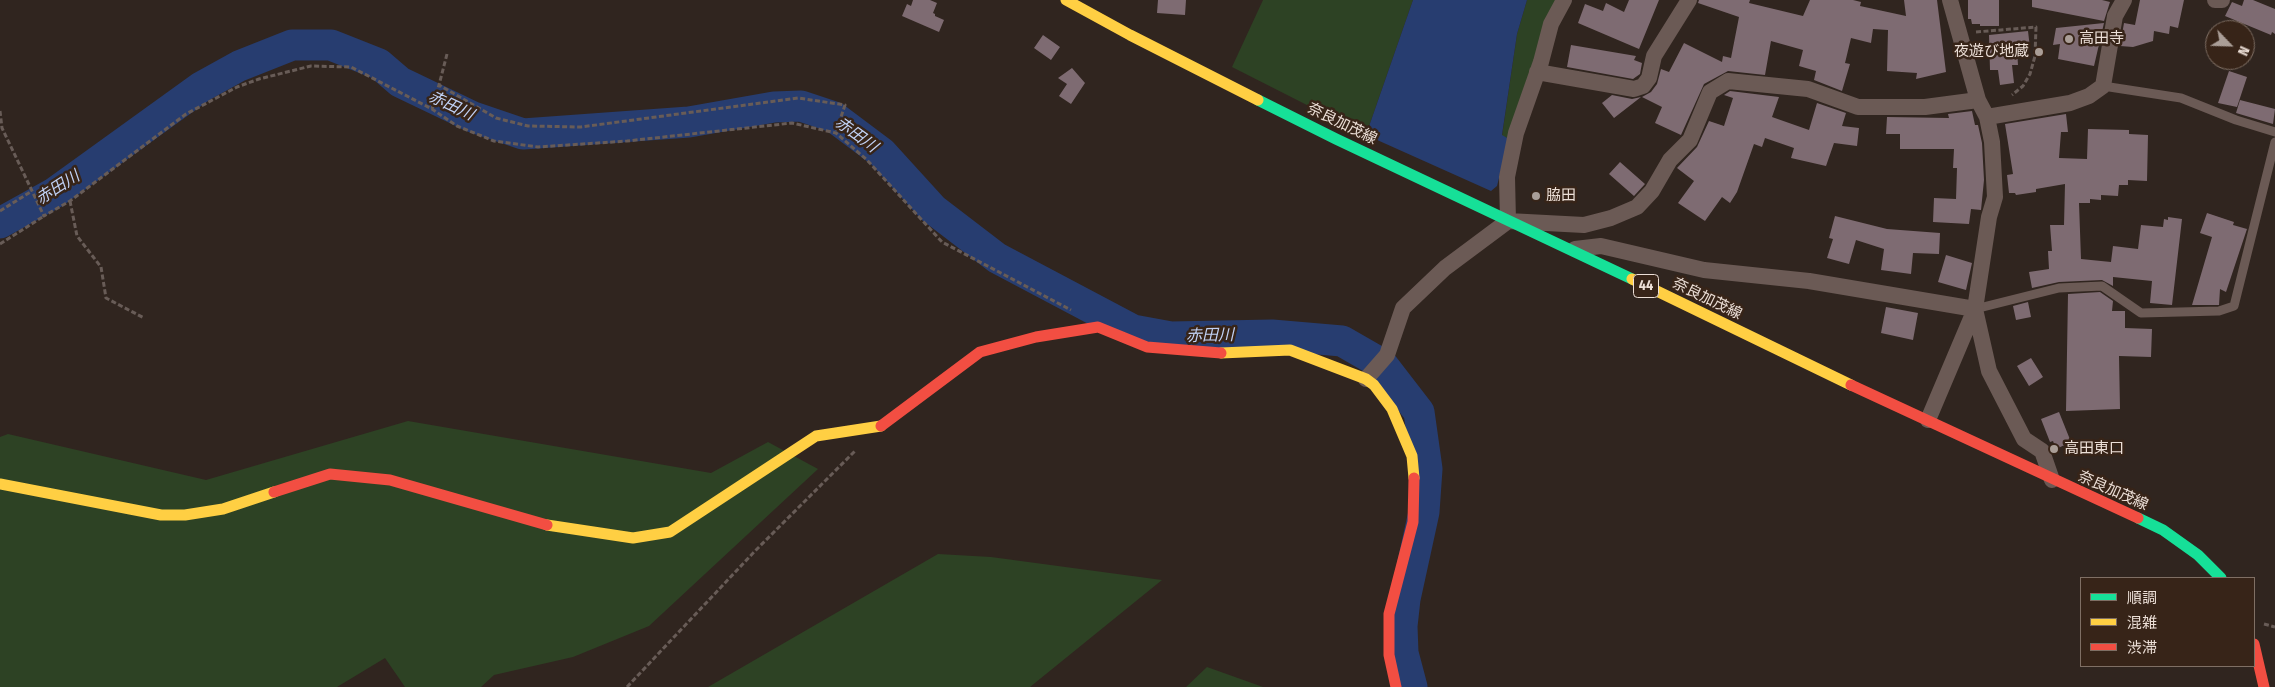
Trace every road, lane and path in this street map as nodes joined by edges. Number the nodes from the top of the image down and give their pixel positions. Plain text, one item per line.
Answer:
1 (1564, 0) edge
2 (1689, 0) edge
3 (1950, 0) edge
4 (2124, 0) edge
5 (2215, 0) edge
6 (2222, 0) edge
7 (1069, 1) edge
8 (1959, 33) junction
9 (448, 54) dead end
10 (1537, 72) junction
11 (438, 86) junction
12 (2103, 86) junction
13 (2009, 98) dead end
14 (1978, 100) junction
15 (432, 109) junction
16 (0, 110) edge
17 (1987, 117) junction
18 (836, 132) junction
19 (2275, 132) edge
20 (2275, 142) edge
21 (32, 191) junction
22 (70, 201) junction
23 (0, 211) edge
24 (44, 216) junction
25 (1508, 221) junction
26 (0, 244) edge
27 (1573, 250) junction
28 (1975, 308) junction
29 (144, 318) dead end
30 (1098, 327) junction
31 (1366, 379) junction
32 (1928, 420) junction
33 (859, 448) dead end
34 (2052, 480) junction
35 (0, 484) edge
36 (2220, 577) edge
37 (2255, 647) edge
38 (627, 687) edge
39 (1396, 687) edge
40 (2264, 687) edge

1 - 10 street
2 - 10 street
3 - 8 street
4 - 12 street
5 - 6 street
7 - 25 street, 奈良加茂線 / 44
8 - 13 path
8 - 14 street
9 - 11 path
10 - 25 street
11 - 15 path
11 - 18 path
12 - 17 street
12 - 19 lane
14 - 17 street
14 - 25 street
15 - 18 path
15 - 22 path
16 - 21 path
17 - 28 street
18 - 30 path
20 - 28 lane
21 - 23 path
21 - 24 path
22 - 24 path
22 - 29 path
24 - 26 path
25 - 27 street, 奈良加茂線 / 44
25 - 31 street
27 - 28 street
27 - 32 street, 奈良加茂線 / 44
28 - 32 street
28 - 34 street
30 - 31 street
30 - 35 street
31 - 39 street
32 - 34 street, 奈良加茂線 / 44
33 - 38 path
34 - 36 street, 奈良加茂線 / 44
37 - 40 street

